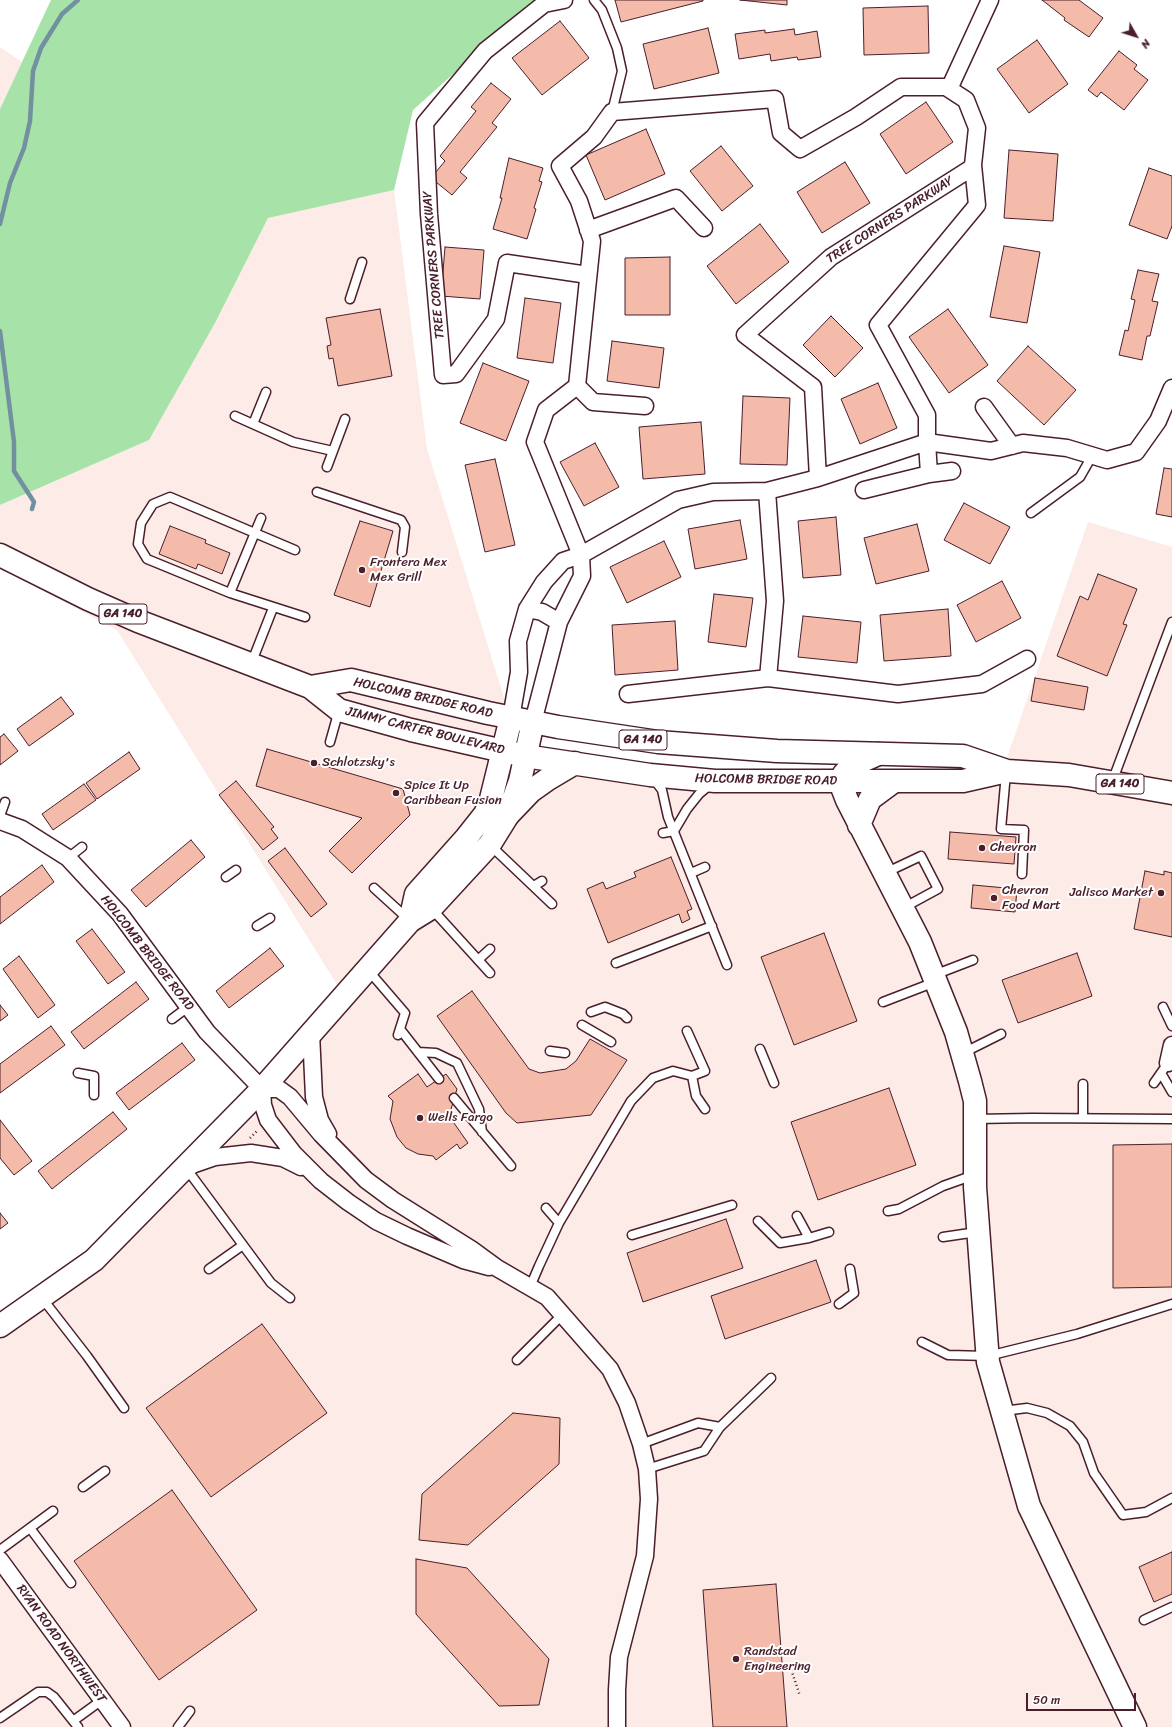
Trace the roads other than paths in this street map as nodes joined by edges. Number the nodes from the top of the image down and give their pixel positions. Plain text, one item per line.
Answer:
1 (564, 0) edge
2 (594, 0) edge
3 (990, 0) edge
4 (949, 89) junction
5 (612, 112) junction
6 (973, 167) junction
7 (704, 228) dead end
8 (588, 230) junction
9 (362, 262) dead end
10 (588, 275) junction
11 (350, 299) dead end
12 (577, 386) junction
13 (1172, 388) edge
14 (266, 392) dead end
15 (645, 406) dead end
16 (984, 407) dead end
17 (235, 416) dead end
18 (345, 419) dead end
19 (1165, 423) edge
20 (253, 424) junction
21 (927, 442) junction
22 (1012, 446) junction
23 (333, 452) junction
24 (1092, 456) junction
25 (327, 467) dead end
26 (952, 471) dead end
27 (929, 474) junction
28 (818, 478) junction
29 (864, 490) dead end
30 (767, 491) junction
31 (317, 492) dead end
32 (1031, 513) dead end
33 (261, 518) dead end
34 (256, 532) junction
35 (295, 550) dead end
36 (402, 552) dead end
37 (0, 555) edge
38 (581, 555) junction
39 (230, 593) junction
40 (273, 608) junction
41 (527, 609) junction
42 (305, 617) dead end
43 (559, 622) junction
44 (1172, 622) edge
45 (1027, 659) dead end
46 (250, 665) junction
47 (768, 678) junction
48 (310, 687) junction
49 (628, 694) dead end
50 (339, 710) junction
51 (512, 718) junction
52 (533, 722) junction
53 (330, 742) dead end
54 (504, 751) junction
55 (878, 754) junction
56 (525, 756) junction
57 (575, 763) junction
58 (1006, 771) junction
59 (650, 775) junction
60 (715, 781) junction
61 (840, 782) junction
62 (893, 782) junction
63 (1112, 782) junction
64 (1172, 793) edge
65 (5, 802) dead end
66 (0, 816) edge
67 (508, 816) junction
68 (0, 821) edge
69 (860, 824) junction
70 (674, 831) junction
71 (663, 833) dead end
72 (490, 844) junction
73 (82, 847) dead end
74 (68, 858) junction
75 (705, 867) dead end
76 (236, 870) dead end
77 (691, 872) junction
78 (885, 873) junction
79 (1022, 874) dead end
80 (226, 877) dead end
81 (542, 881) dead end
82 (534, 886) junction
83 (374, 888) dead end
84 (552, 904) dead end
85 (431, 908) junction
86 (903, 908) junction
87 (270, 918) dead end
88 (410, 921) junction
89 (257, 926) dead end
90 (712, 926) junction
91 (490, 949) dead end
92 (478, 960) junction
93 (973, 960) dead end
94 (616, 963) dead end
95 (727, 965) dead end
96 (368, 969) junction
97 (490, 973) dead end
98 (935, 978) junction
99 (883, 1002) dead end
100 (188, 1007) junction
101 (1163, 1007) dead end
102 (591, 1012) dead end
103 (627, 1018) dead end
104 (172, 1019) dead end
105 (582, 1026) dead end
106 (1172, 1026) edge
107 (687, 1031) dead end
108 (311, 1033) junction
109 (1001, 1034) dead end
110 (611, 1042) dead end
111 (1172, 1045) edge
112 (760, 1049) dead end
113 (550, 1051) dead end
114 (418, 1052) junction
115 (565, 1053) dead end
116 (962, 1054) junction
117 (1165, 1068) junction
118 (78, 1073) dead end
119 (692, 1076) junction
120 (439, 1079) dead end
121 (1154, 1082) dead end
122 (774, 1083) dead end
123 (1083, 1084) dead end
124 (262, 1088) junction
125 (1172, 1092) edge
126 (94, 1095) dead end
127 (454, 1098) dead end
128 (705, 1109) dead end
129 (1083, 1118) junction
130 (975, 1119) junction
131 (1172, 1119) edge
132 (482, 1132) junction
133 (342, 1155) junction
134 (511, 1166) dead end
135 (186, 1167) junction
136 (975, 1175) junction
137 (320, 1181) junction
138 (732, 1205) dead end
139 (546, 1208) dead end
140 (888, 1211) dead end
141 (797, 1216) dead end
142 (758, 1222) dead end
143 (559, 1223) junction
144 (829, 1232) dead end
145 (978, 1232) junction
146 (632, 1235) dead end
147 (943, 1237) dead end
148 (809, 1238) junction
149 (243, 1245) junction
150 (496, 1268) junction
151 (209, 1269) dead end
152 (850, 1269) dead end
153 (530, 1287) junction
154 (41, 1297) junction
155 (290, 1298) dead end
156 (839, 1304) dead end
157 (1172, 1304) edge
158 (563, 1314) junction
159 (0, 1326) edge
160 (922, 1342) dead end
161 (988, 1356) junction
162 (517, 1360) dead end
163 (771, 1378) dead end
164 (124, 1408) dead end
165 (1002, 1412) junction
166 (720, 1427) junction
167 (641, 1444) junction
168 (647, 1469) junction
169 (105, 1471) dead end
170 (83, 1488) dead end
171 (1172, 1498) edge
172 (53, 1510) dead end
173 (30, 1528) junction
174 (0, 1550) edge
175 (0, 1560) edge
176 (70, 1583) dead end
177 (1172, 1608) edge
178 (1144, 1620) dead end
179 (102, 1700) junction
180 (190, 1711) dead end
181 (0, 1718) edge
182 (76, 1724) edge
183 (122, 1727) edge
184 (178, 1727) edge
185 (617, 1727) edge
186 (1135, 1727) edge

1 - 10 street, TREE CORNERS PARKWAY
2 - 5 lane
3 - 4 street
4 - 5 street, TREE CORNERS PARKWAY
4 - 6 street, TREE CORNERS PARKWAY
5 - 8 street
6 - 21 street, TREE CORNERS PARKWAY
6 - 28 street, TREE CORNERS PARKWAY
7 - 8 street
8 - 10 street
9 - 11 lane
10 - 12 street
12 - 15 street
12 - 38 street
13 - 19 street
14 - 20 lane
16 - 22 street
17 - 20 lane
18 - 23 lane
19 - 24 street
20 - 23 lane
21 - 22 street
21 - 27 street, TREE CORNERS PARKWAY
21 - 28 street
22 - 24 street
23 - 25 lane
24 - 32 lane
26 - 27 street
27 - 29 street
28 - 30 street
30 - 38 street
30 - 47 street
31 - 36 lane
33 - 34 lane
34 - 35 lane
34 - 39 lane
34 - 39 lane
37 - 46 main road, JIMMY CARTER BOULEVARD / GA 140
38 - 41 street
38 - 43 street
39 - 40 lane
40 - 42 lane
40 - 46 lane
41 - 43 street
41 - 51 street
43 - 52 street
44 - 63 lane
45 - 47 street
46 - 48 main road, JIMMY CARTER BOULEVARD / GA 140
47 - 49 street
48 - 50 main road, JIMMY CARTER BOULEVARD / GA 140
48 - 51 main road, HOLCOMB BRIDGE ROAD / GA 140
50 - 53 lane
50 - 54 main road, JIMMY CARTER BOULEVARD / GA 140
51 - 52 main road, HOLCOMB BRIDGE ROAD / GA 140
51 - 54 main road, HOLCOMB BRIDGE ROAD
52 - 55 main road, HOLCOMB BRIDGE ROAD / GA 140
52 - 56 main road, HOLCOMB BRIDGE ROAD
54 - 56 main road, JIMMY CARTER BOULEVARD / GA 140
54 - 88 main road, HOLCOMB BRIDGE ROAD
55 - 58 main road, HOLCOMB BRIDGE ROAD / GA 140
55 - 61 main road
56 - 57 main road, HOLCOMB BRIDGE ROAD / GA 140
56 - 67 main road, HOLCOMB BRIDGE ROAD
57 - 59 main road, HOLCOMB BRIDGE ROAD / GA 140
57 - 67 main road
58 - 62 main road, HOLCOMB BRIDGE ROAD / GA 140
58 - 63 main road, HOLCOMB BRIDGE ROAD / GA 140
58 - 79 lane
59 - 60 main road, HOLCOMB BRIDGE ROAD / GA 140
59 - 70 lane
60 - 61 main road, HOLCOMB BRIDGE ROAD / GA 140
60 - 70 lane
61 - 62 main road, HOLCOMB BRIDGE ROAD / GA 140
61 - 69 main road
62 - 69 main road
63 - 64 main road, HOLCOMB BRIDGE ROAD / GA 140
65 - 66 lane
67 - 72 main road, HOLCOMB BRIDGE ROAD
68 - 74 street, HOLCOMB BRIDGE ROAD
69 - 78 main road
70 - 71 lane
70 - 77 lane
72 - 82 lane
72 - 85 main road, HOLCOMB BRIDGE ROAD
73 - 74 lane
74 - 100 street, HOLCOMB BRIDGE ROAD
75 - 77 lane
76 - 80 lane
77 - 90 lane
78 - 86 main road
78 - 86 lane
81 - 82 lane
82 - 84 lane
83 - 88 lane
85 - 88 main road, HOLCOMB BRIDGE ROAD
85 - 92 lane
86 - 98 main road
87 - 89 lane
88 - 96 main road, HOLCOMB BRIDGE ROAD
90 - 94 lane
90 - 95 lane
91 - 92 lane
92 - 97 lane
93 - 98 lane
96 - 108 main road, HOLCOMB BRIDGE ROAD
96 - 114 lane
98 - 99 lane
98 - 116 main road
100 - 104 lane
100 - 124 street, HOLCOMB BRIDGE ROAD
101 - 106 lane
102 - 103 lane
105 - 110 lane
107 - 119 lane
108 - 124 main road, HOLCOMB BRIDGE ROAD
108 - 133 street
109 - 116 lane
111 - 117 street
112 - 122 lane
113 - 115 lane
114 - 120 lane
114 - 132 lane
116 - 130 main road
117 - 121 lane
117 - 125 lane
118 - 126 lane
119 - 128 lane
119 - 143 lane
123 - 129 lane
124 - 133 street
124 - 135 main road, HOLCOMB BRIDGE ROAD
124 - 137 street
127 - 132 lane
129 - 130 lane
129 - 131 lane
130 - 136 main road
132 - 134 lane
133 - 150 street
135 - 137 street
135 - 149 lane
135 - 154 main road, HOLCOMB BRIDGE ROAD
136 - 140 lane
136 - 145 main road
137 - 150 street
138 - 146 lane
139 - 143 lane
141 - 148 lane
142 - 148 lane
143 - 153 lane
144 - 148 lane
145 - 147 lane
145 - 161 main road
149 - 151 lane
149 - 155 lane
150 - 153 street
152 - 156 lane
153 - 158 street
154 - 159 main road, HOLCOMB BRIDGE ROAD
154 - 164 lane
157 - 161 lane
158 - 162 lane
158 - 167 street
160 - 161 lane
161 - 165 main road
163 - 166 lane
165 - 171 lane
165 - 186 main road
166 - 167 lane
166 - 168 lane
167 - 168 street
168 - 185 street
169 - 170 lane
172 - 173 lane
173 - 174 lane
173 - 176 lane
175 - 179 street, RYAN ROAD NORTHWEST
177 - 178 lane
179 - 182 lane
179 - 183 street, RYAN ROAD NORTHWEST
180 - 184 lane
181 - 182 lane

